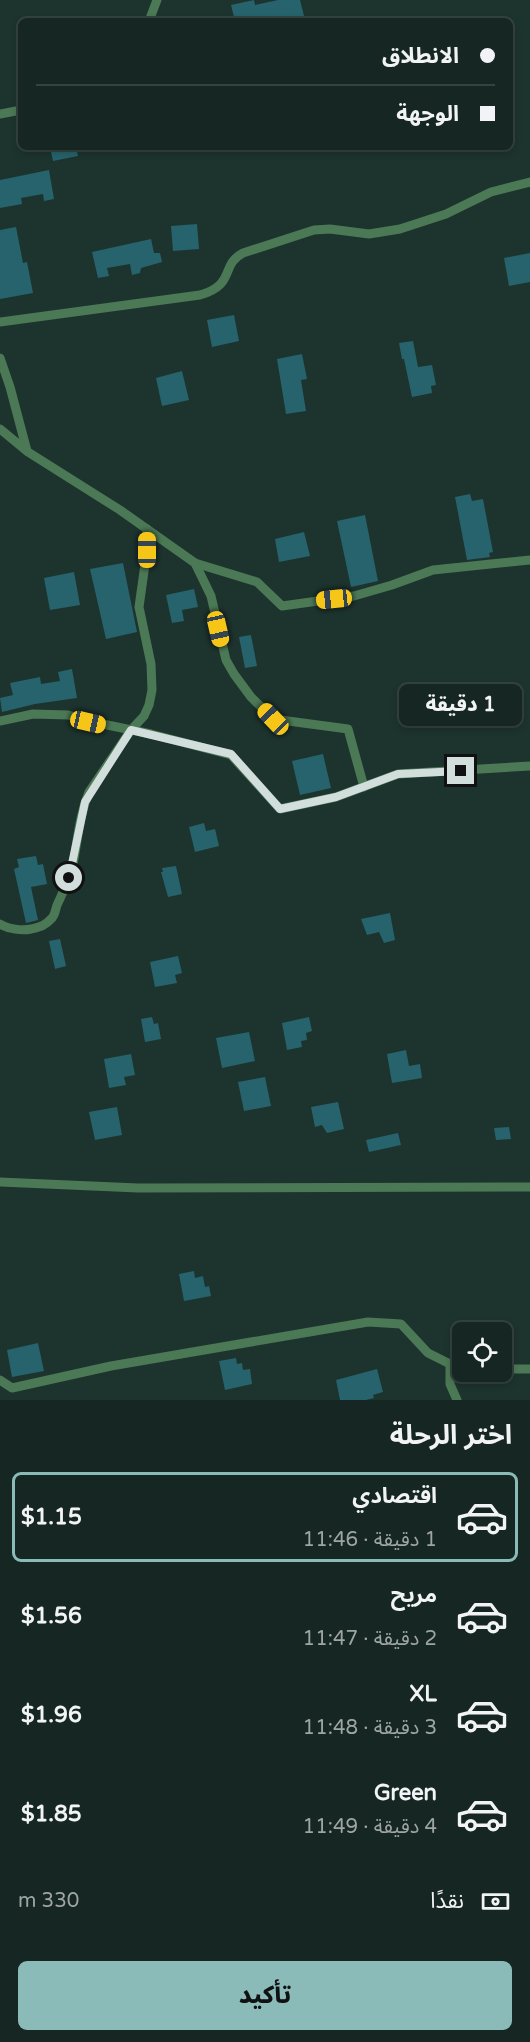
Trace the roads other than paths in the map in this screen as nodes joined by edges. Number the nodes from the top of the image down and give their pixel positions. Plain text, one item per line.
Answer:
1 (157, 0) edge
2 (149, 18) edge
3 (18, 111) edge
4 (0, 114) edge
5 (530, 182) edge
6 (0, 322) edge
7 (0, 358) edge
8 (0, 429) edge
9 (28, 452) junction
10 (147, 529) junction
11 (530, 560) edge
12 (195, 563) junction
13 (0, 721) edge
14 (131, 730) junction
15 (530, 766) edge
16 (364, 787) junction
17 (0, 924) edge
18 (0, 1182) edge
19 (530, 1187) edge
20 (450, 1364) joint
21 (512, 1369) edge
22 (530, 1369) edge
23 (0, 1380) edge
24 (457, 1400) edge

1 - 2 street
3 - 4 street
5 - 6 street
7 - 9 street
8 - 9 street
9 - 10 street
10 - 12 street
10 - 14 street
11 - 12 street
12 - 16 street
13 - 14 street
14 - 16 street
14 - 17 street
15 - 16 street
18 - 19 street
20 - 23 street
20 - 24 street
21 - 22 street

